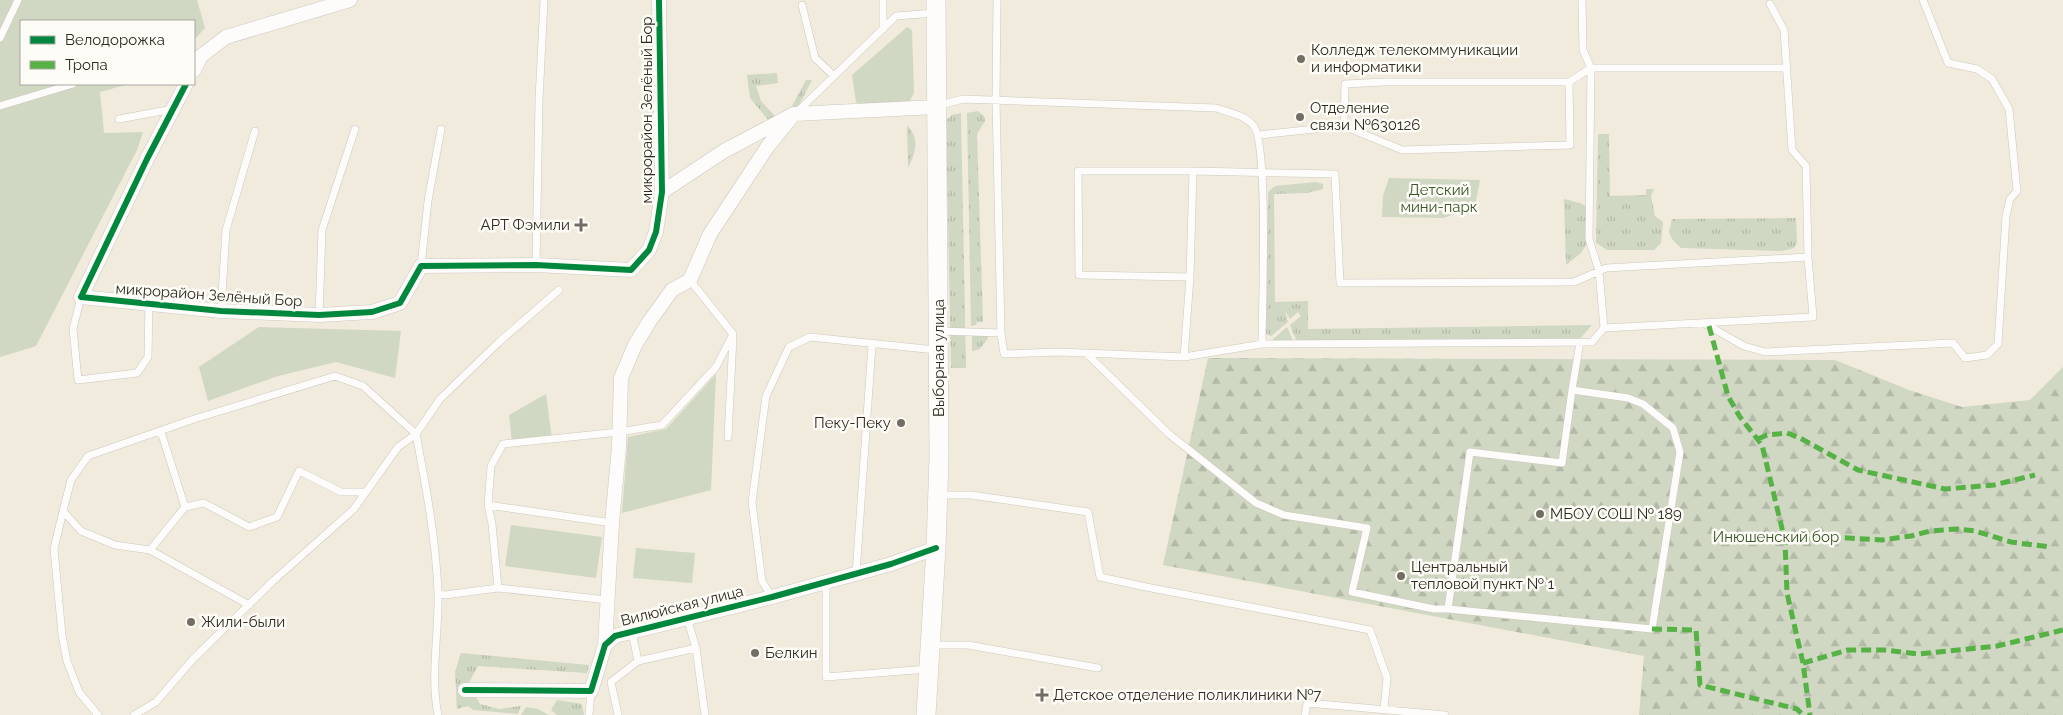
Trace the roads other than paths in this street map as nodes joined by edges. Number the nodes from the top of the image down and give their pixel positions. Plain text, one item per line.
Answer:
1 (18, 0) edge
2 (350, 0) edge
3 (544, 0) edge
4 (660, 0) edge
5 (883, 0) edge
6 (997, 0) edge
7 (1582, 0) edge
8 (1923, 0) edge
9 (1770, 4) dead end
10 (802, 5) dead end
11 (936, 7) edge
12 (883, 29) junction
13 (0, 38) edge
14 (195, 68) edge
15 (1591, 68) junction
16 (1787, 68) junction
17 (834, 76) junction
18 (1569, 82) junction
19 (70, 85) edge
20 (186, 85) edge
21 (996, 100) junction
22 (0, 106) edge
23 (936, 107) junction
24 (174, 109) junction
25 (794, 114) junction
26 (118, 118) dead end
27 (1344, 126) junction
28 (355, 129) dead end
29 (441, 129) dead end
30 (255, 131) dead end
31 (1259, 135) junction
32 (1193, 171) junction
33 (1263, 172) junction
34 (662, 192) junction
35 (1808, 257) junction
36 (536, 264) junction
37 (421, 266) junction
38 (1599, 271) junction
39 (1190, 277) junction
40 (690, 280) junction
41 (559, 290) dead end
42 (81, 297) junction
43 (149, 304) junction
44 (221, 311) junction
45 (319, 315) junction
46 (1705, 324) junction
47 (1604, 328) junction
48 (939, 331) junction
49 (733, 334) junction
50 (1001, 334) junction
51 (1580, 342) junction
52 (1262, 344) junction
53 (872, 345) junction
54 (939, 350) junction
55 (1087, 354) junction
56 (1184, 357) junction
57 (1572, 390) junction
58 (161, 432) junction
59 (619, 432) junction
60 (416, 434) junction
61 (728, 437) dead end
62 (366, 492) junction
63 (938, 495) junction
64 (488, 505) junction
65 (186, 507) junction
66 (63, 511) junction
67 (612, 523) junction
68 (936, 548) junction
69 (150, 550) junction
70 (856, 574) junction
71 (826, 582) junction
72 (498, 588) junction
73 (438, 594) junction
74 (772, 597) junction
75 (607, 600) junction
76 (249, 604) junction
77 (1448, 609) junction
78 (688, 618) junction
79 (632, 632) junction
80 (605, 645) junction
81 (931, 645) junction
82 (696, 648) junction
83 (638, 661) junction
84 (1098, 668) dead end
85 (929, 669) junction
86 (465, 690) dead end
87 (591, 691) junction
88 (1384, 709) junction
89 (1370, 711) edge
90 (98, 715) edge
91 (134, 715) edge
92 (438, 715) edge
93 (589, 715) edge
94 (618, 715) edge
95 (705, 715) edge
96 (926, 715) edge
97 (1305, 715) edge
98 (1445, 715) edge

1 - 13 lane
2 - 14 street
3 - 36 lane
4 - 34 street, микрорайон Зелёный Бор
5 - 12 lane
6 - 21 lane
7 - 15 lane
8 - 46 lane
9 - 16 lane
10 - 17 lane
11 - 12 lane
11 - 23 main road, Выборная улица
12 - 17 lane
15 - 16 lane
15 - 18 lane
15 - 38 lane
16 - 35 lane
17 - 25 lane
18 - 27 lane
18 - 27 lane
19 - 22 lane
20 - 24 street
21 - 23 lane
21 - 31 lane
21 - 50 lane
23 - 25 street
23 - 48 main road, Выборная улица
24 - 26 lane
24 - 42 street
25 - 34 street
25 - 40 street
27 - 31 lane
28 - 45 lane
29 - 37 lane
30 - 44 lane
31 - 33 lane
32 - 33 lane
32 - 39 lane
32 - 39 lane
33 - 38 lane
33 - 52 lane
34 - 36 street, микрорайон Зелёный Бор
35 - 38 lane
35 - 46 lane
36 - 37 street, микрорайон Зелёный Бор
37 - 45 street, микрорайон Зелёный Бор
38 - 47 lane
39 - 56 lane
40 - 49 lane
40 - 59 street
41 - 60 lane
42 - 43 street, микрорайон Зелёный Бор
42 - 43 lane
43 - 44 street, микрорайон Зелёный Бор
44 - 45 street, микрорайон Зелёный Бор
46 - 47 lane
47 - 51 lane
48 - 50 lane
48 - 54 main road, Выборная улица
49 - 59 lane
49 - 61 lane
50 - 55 lane
51 - 52 lane
51 - 57 lane
52 - 56 lane
53 - 54 lane
53 - 70 lane
53 - 74 lane
54 - 63 main road, Выборная улица
55 - 56 lane
55 - 77 lane
57 - 77 lane
57 - 77 lane
58 - 60 lane
58 - 65 lane
58 - 66 lane
59 - 64 lane
59 - 67 street
60 - 62 lane
60 - 73 lane
62 - 65 lane
62 - 76 lane
63 - 68 main road, Выборная улица
63 - 88 lane
64 - 67 lane
64 - 72 lane
65 - 69 lane
66 - 69 lane
66 - 90 lane
67 - 75 street
68 - 70 street, Вилюйская улица
68 - 81 main road, Выборная улица
69 - 76 lane
70 - 71 street, Вилюйская улица
71 - 74 street, Вилюйская улица
71 - 85 lane
72 - 73 lane
72 - 75 lane
73 - 92 lane
74 - 78 street, Вилюйская улица
75 - 80 street
76 - 91 lane
78 - 79 street, Вилюйская улица
78 - 82 lane
79 - 80 street, Вилюйская улица
79 - 83 lane
80 - 87 street
81 - 84 lane
81 - 85 main road, Выборная улица
82 - 83 lane
82 - 95 lane
83 - 94 lane
85 - 96 main road, Выборная улица
86 - 87 street
87 - 93 lane
88 - 89 lane
88 - 98 lane
89 - 97 lane

